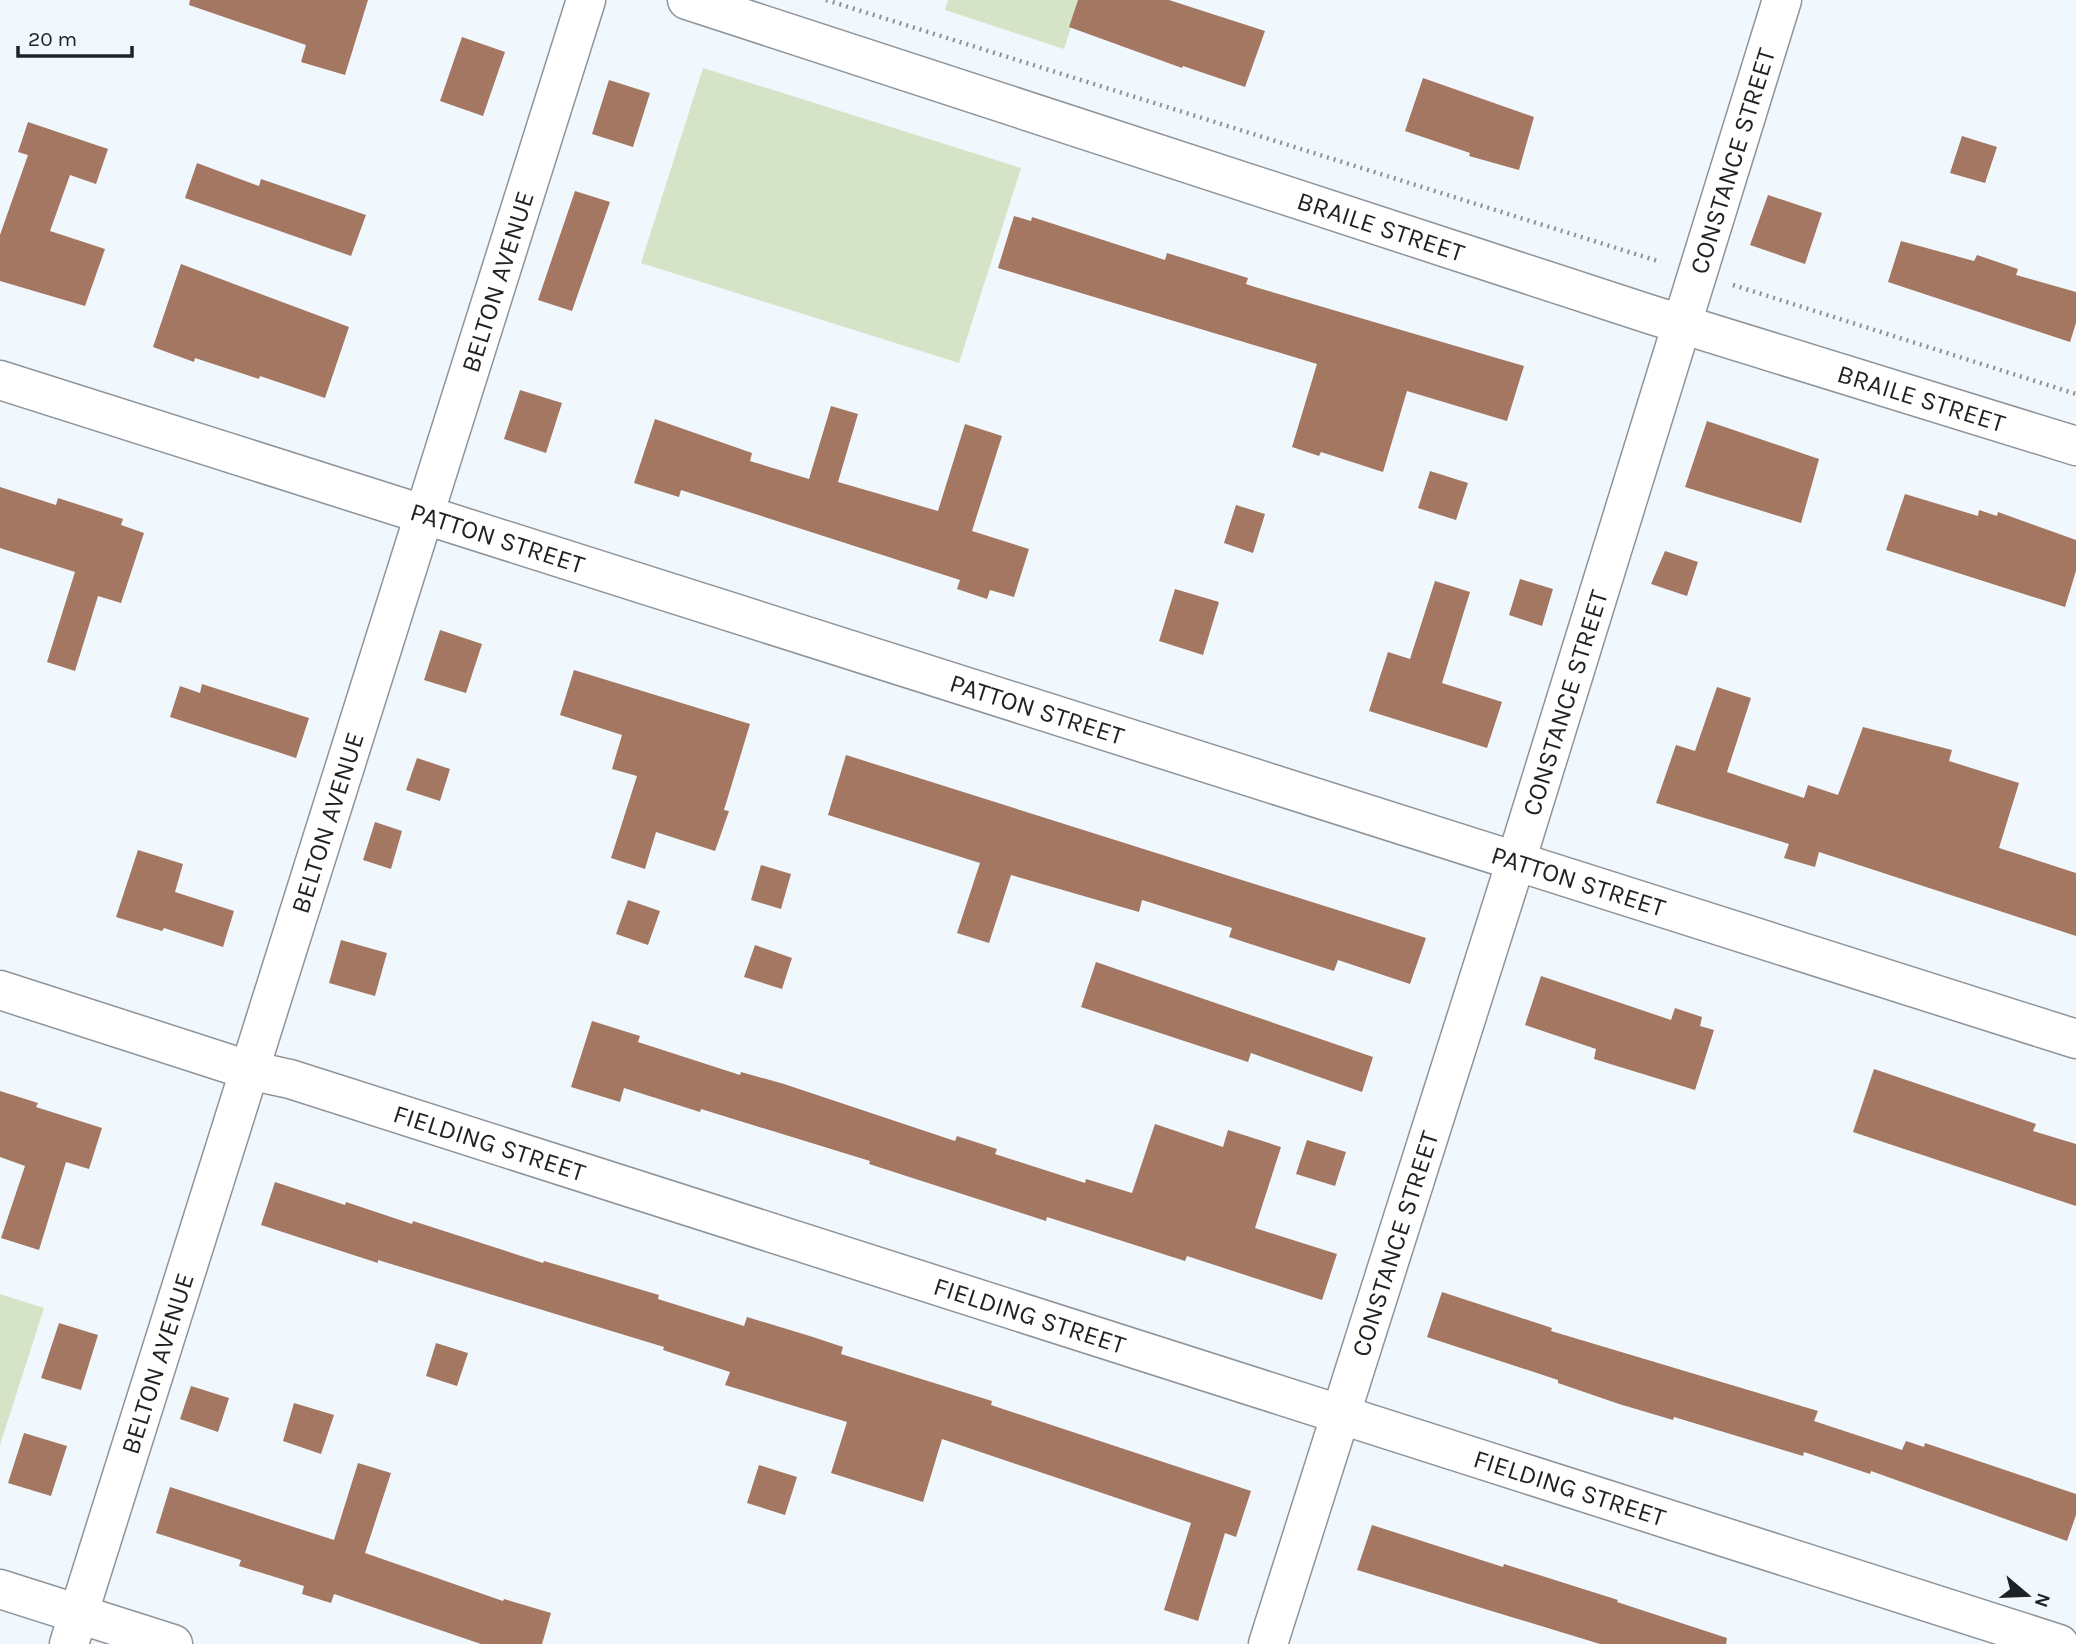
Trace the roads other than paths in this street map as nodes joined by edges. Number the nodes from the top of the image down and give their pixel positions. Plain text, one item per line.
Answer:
1 (586, 0) edge
2 (687, 0) edge
3 (1783, 0) edge
4 (1683, 324) junction
5 (0, 380) edge
6 (2076, 446) edge
7 (424, 515) junction
8 (1516, 861) junction
9 (0, 990) edge
10 (2076, 1039) edge
11 (248, 1070) junction
12 (1340, 1416) junction
13 (0, 1589) edge
14 (74, 1629) edge
15 (173, 1644) edge
16 (1268, 1644) edge
17 (2059, 1644) edge

1 - 7 street, BELTON AVENUE
2 - 4 street, BRAILE STREET
3 - 4 street, CONSTANCE STREET
4 - 6 street, BRAILE STREET
4 - 8 street, CONSTANCE STREET
5 - 7 street, PATTON STREET
7 - 8 street, PATTON STREET
7 - 11 street, BELTON AVENUE
8 - 10 street, PATTON STREET
8 - 12 street, CONSTANCE STREET
9 - 11 street, FIELDING STREET
11 - 12 street, FIELDING STREET
11 - 14 street, BELTON AVENUE
12 - 16 street, CONSTANCE STREET
12 - 17 street, FIELDING STREET
13 - 14 street
14 - 15 street

